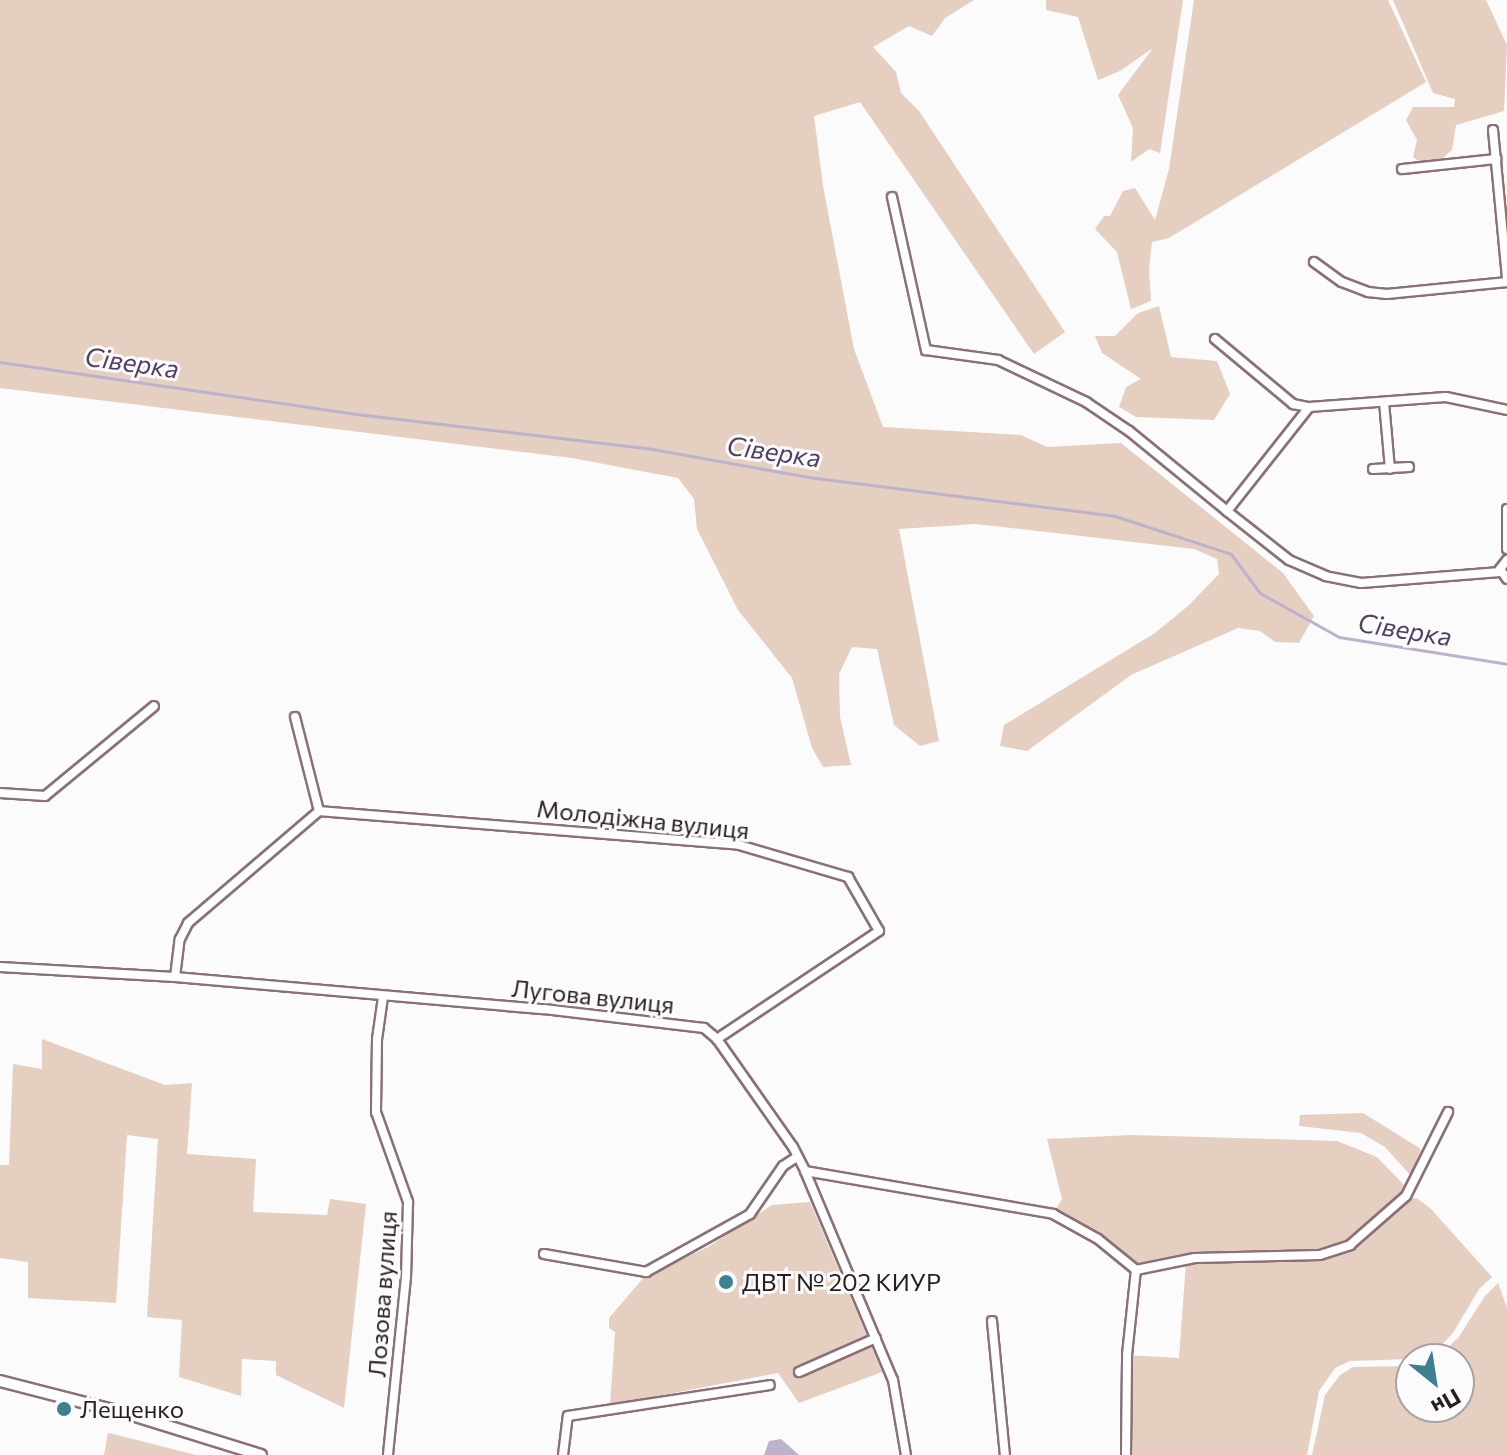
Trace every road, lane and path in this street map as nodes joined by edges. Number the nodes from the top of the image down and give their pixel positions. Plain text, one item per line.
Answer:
1 (1493, 130) dead end
2 (1496, 159) junction
3 (1402, 169) dead end
4 (892, 197) dead end
5 (1314, 262) dead end
6 (1507, 280) edge
7 (1215, 339) dead end
8 (1384, 402) junction
9 (1309, 407) junction
10 (1507, 410) edge
11 (1409, 467) dead end
12 (1373, 469) dead end
13 (1390, 469) junction
14 (1507, 509) edge
15 (1227, 511) junction
16 (1507, 549) edge
17 (1507, 560) edge
18 (1503, 576) edge
19 (154, 706) dead end
20 (295, 717) dead end
21 (0, 793) edge
22 (319, 811) junction
23 (0, 967) edge
24 (175, 977) junction
25 (383, 997) junction
26 (717, 1039) junction
27 (1448, 1112) dead end
28 (797, 1157) junction
29 (805, 1171) junction
30 (544, 1254) dead end
31 (1136, 1270) junction
32 (992, 1321) dead end
33 (876, 1338) junction
34 (799, 1372) dead end
35 (0, 1381) edge
36 (770, 1385) dead end
37 (261, 1455) edge
38 (388, 1455) edge
39 (563, 1455) edge
40 (906, 1455) edge
41 (1005, 1455) edge
42 (1126, 1455) edge

1 - 2 street
2 - 3 street
2 - 6 street
4 - 15 street
5 - 6 street
7 - 9 street
8 - 9 street
8 - 10 street
8 - 13 street
9 - 15 street
11 - 13 street
12 - 13 street
14 - 16 street
15 - 18 street
17 - 18 street
19 - 21 street
20 - 22 street
22 - 24 street
22 - 26 street, Молодіжна вулиця
23 - 24 street, Лугова вулиця
24 - 25 street, Лугова вулиця
25 - 26 street, Лугова вулиця
25 - 38 street, Лозова вулиця
26 - 28 street
27 - 31 street
28 - 29 street
28 - 30 street
29 - 31 street
29 - 33 street
31 - 42 street
32 - 41 street
33 - 34 street
33 - 40 street
35 - 37 street
36 - 39 street

